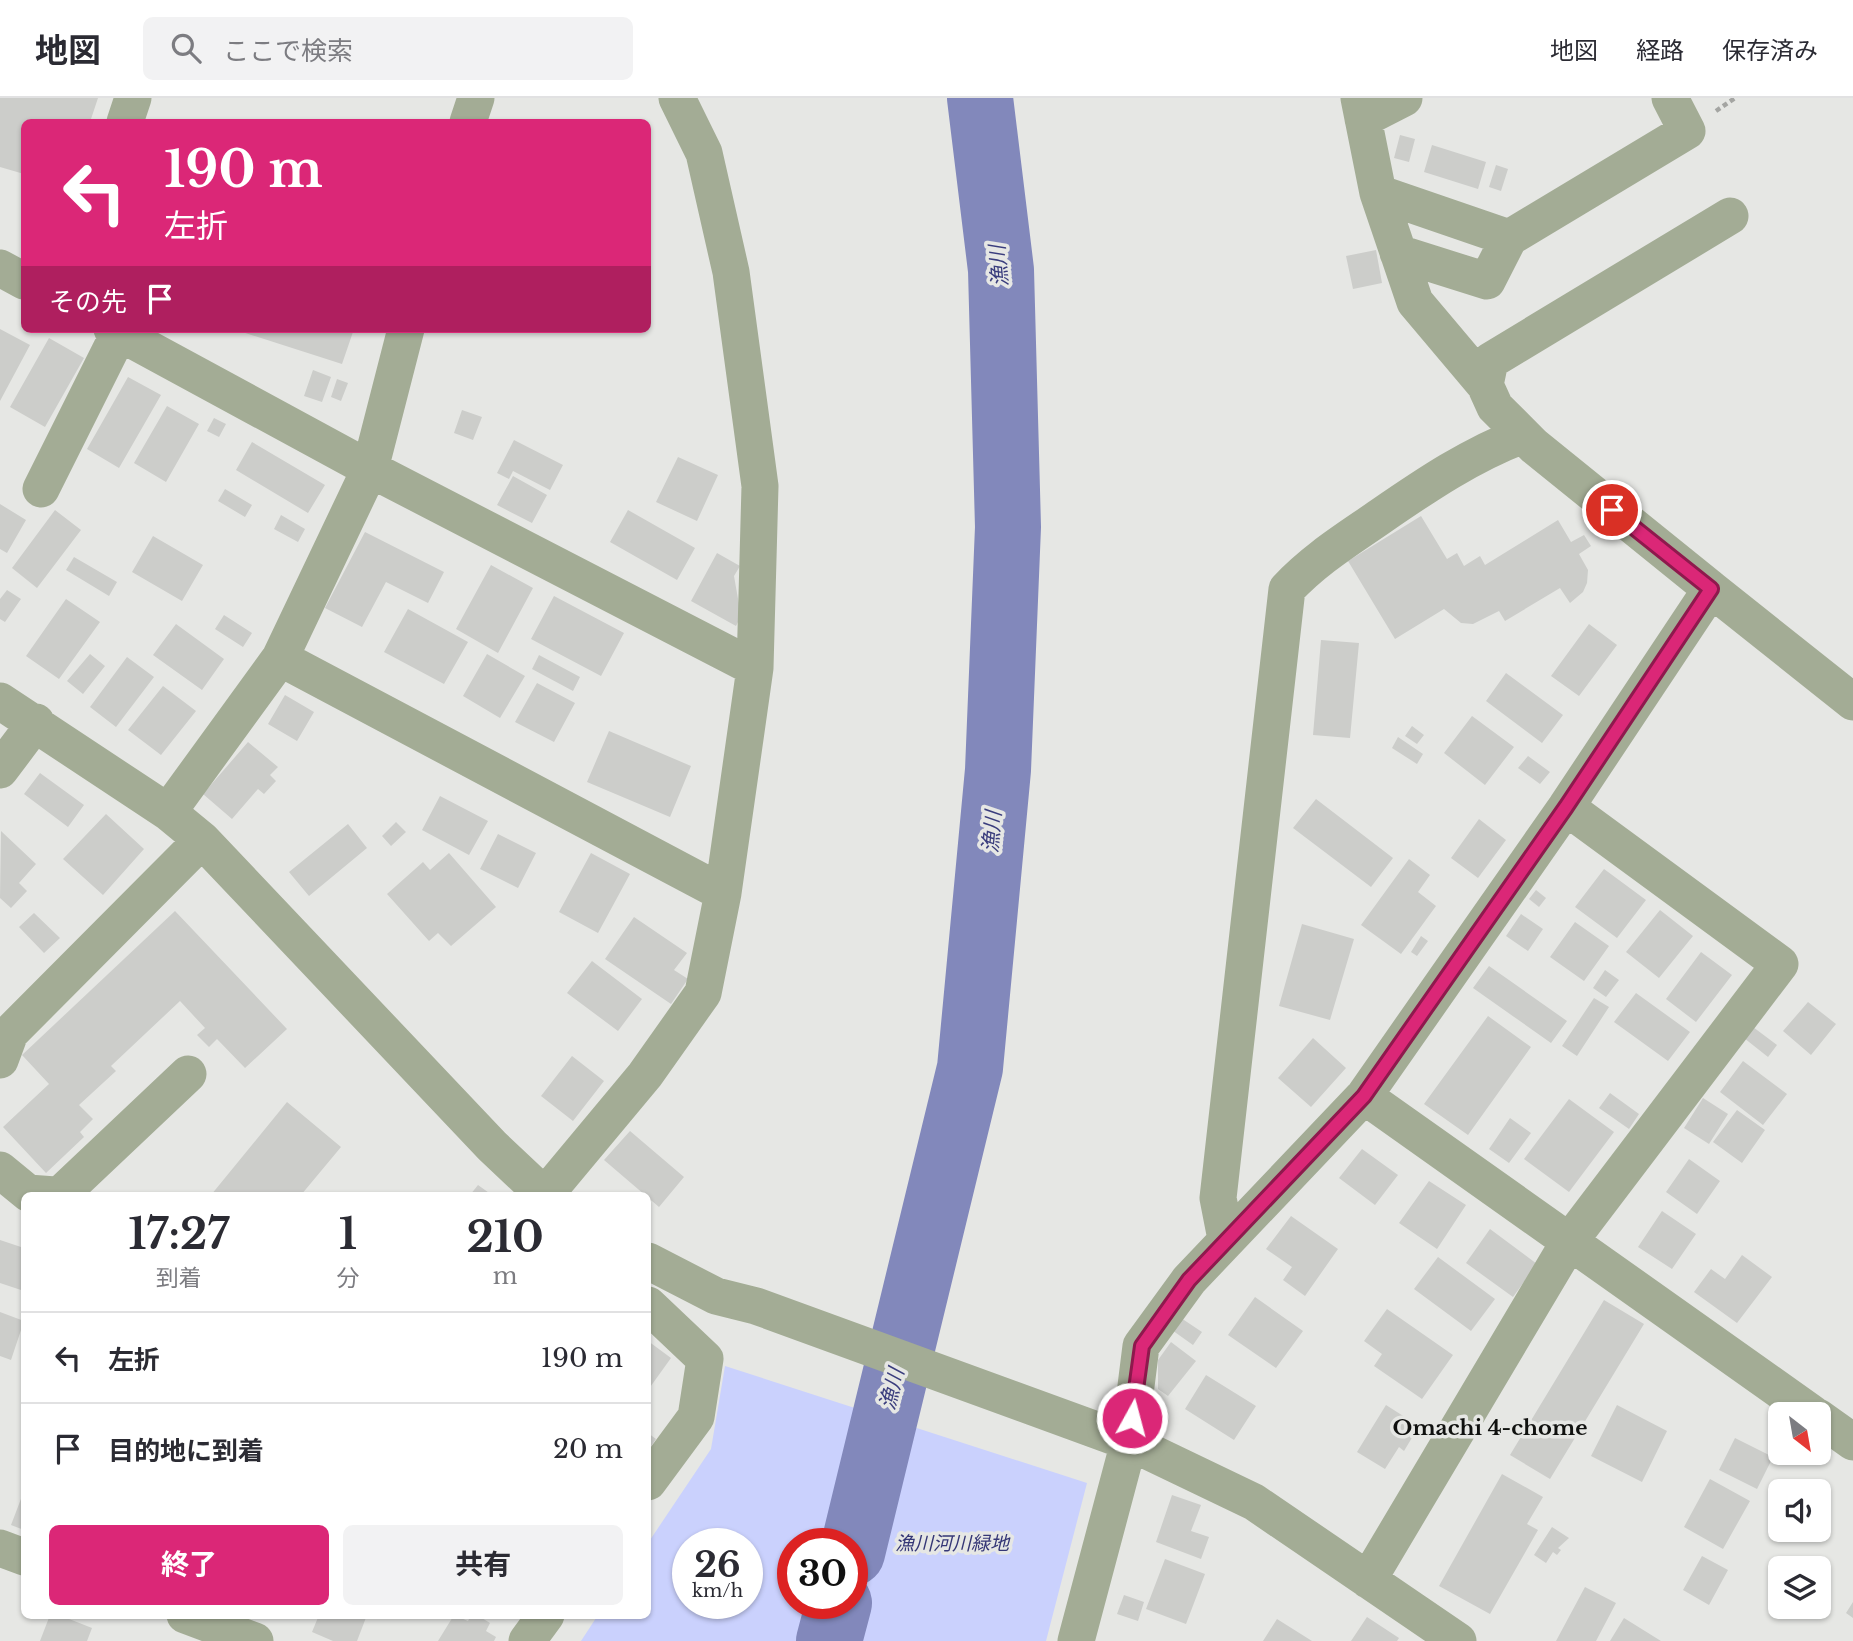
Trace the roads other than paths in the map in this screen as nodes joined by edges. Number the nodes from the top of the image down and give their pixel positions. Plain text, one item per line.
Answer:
1 (133, 98) edge
2 (477, 98) edge
3 (677, 98) edge
4 (1404, 98) edge
5 (1670, 98) edge
6 (1361, 109) edge
7 (126, 119) edge
8 (469, 119) edge
9 (1378, 193) junction
10 (1730, 216) dead end
11 (1509, 238) junction
12 (1398, 253) junction
13 (0, 268) edge
14 (21, 279) edge
15 (114, 333) edge
16 (119, 333) edge
17 (405, 333) edge
18 (1485, 385) junction
19 (1528, 440) junction
20 (370, 469) junction
21 (41, 489) dead end
22 (1711, 589) junction
23 (280, 657) junction
24 (755, 668) junction
25 (0, 701) edge
26 (1853, 702) edge
27 (36, 722) junction
28 (0, 770) edge
29 (1566, 807) junction
30 (168, 812) junction
31 (202, 840) junction
32 (723, 893) junction
33 (0, 1060) edge
34 (188, 1074) dead end
35 (1364, 1096) junction
36 (0, 1170) edge
37 (26, 1192) edge
38 (61, 1192) edge
39 (542, 1192) edge
40 (548, 1192) edge
41 (1226, 1239) junction
42 (1569, 1242) junction
43 (651, 1263) edge
44 (651, 1309) edge
45 (1796, 1402) edge
46 (1831, 1426) edge
47 (1129, 1442) junction
48 (1853, 1442) edge
49 (651, 1478) edge
50 (0, 1548) edge
51 (21, 1556) edge
52 (1368, 1580) junction
53 (196, 1619) edge
54 (1448, 1638) edge
55 (255, 1641) edge
56 (1076, 1641) edge

1 - 7 street
2 - 8 street
3 - 24 street
4 - 6 street
5 - 11 street
6 - 9 street
9 - 11 street
9 - 12 street
10 - 18 street
11 - 12 street
12 - 18 street
13 - 14 street
15 - 21 street
16 - 20 street
17 - 20 street
18 - 19 street
19 - 22 street
19 - 41 street
20 - 23 street
20 - 24 street
22 - 26 street
22 - 29 street
23 - 30 street
23 - 32 street
24 - 32 street
25 - 27 street
27 - 28 street
27 - 30 street
29 - 35 street
29 - 42 street
30 - 31 street
31 - 33 street
31 - 39 street
32 - 40 street
34 - 38 street
35 - 41 street
35 - 42 street
36 - 37 street
41 - 47 street
42 - 45 street
42 - 52 street
43 - 47 street
44 - 49 street
46 - 48 street
47 - 52 street
47 - 56 street
50 - 51 street
52 - 54 street
53 - 55 street

